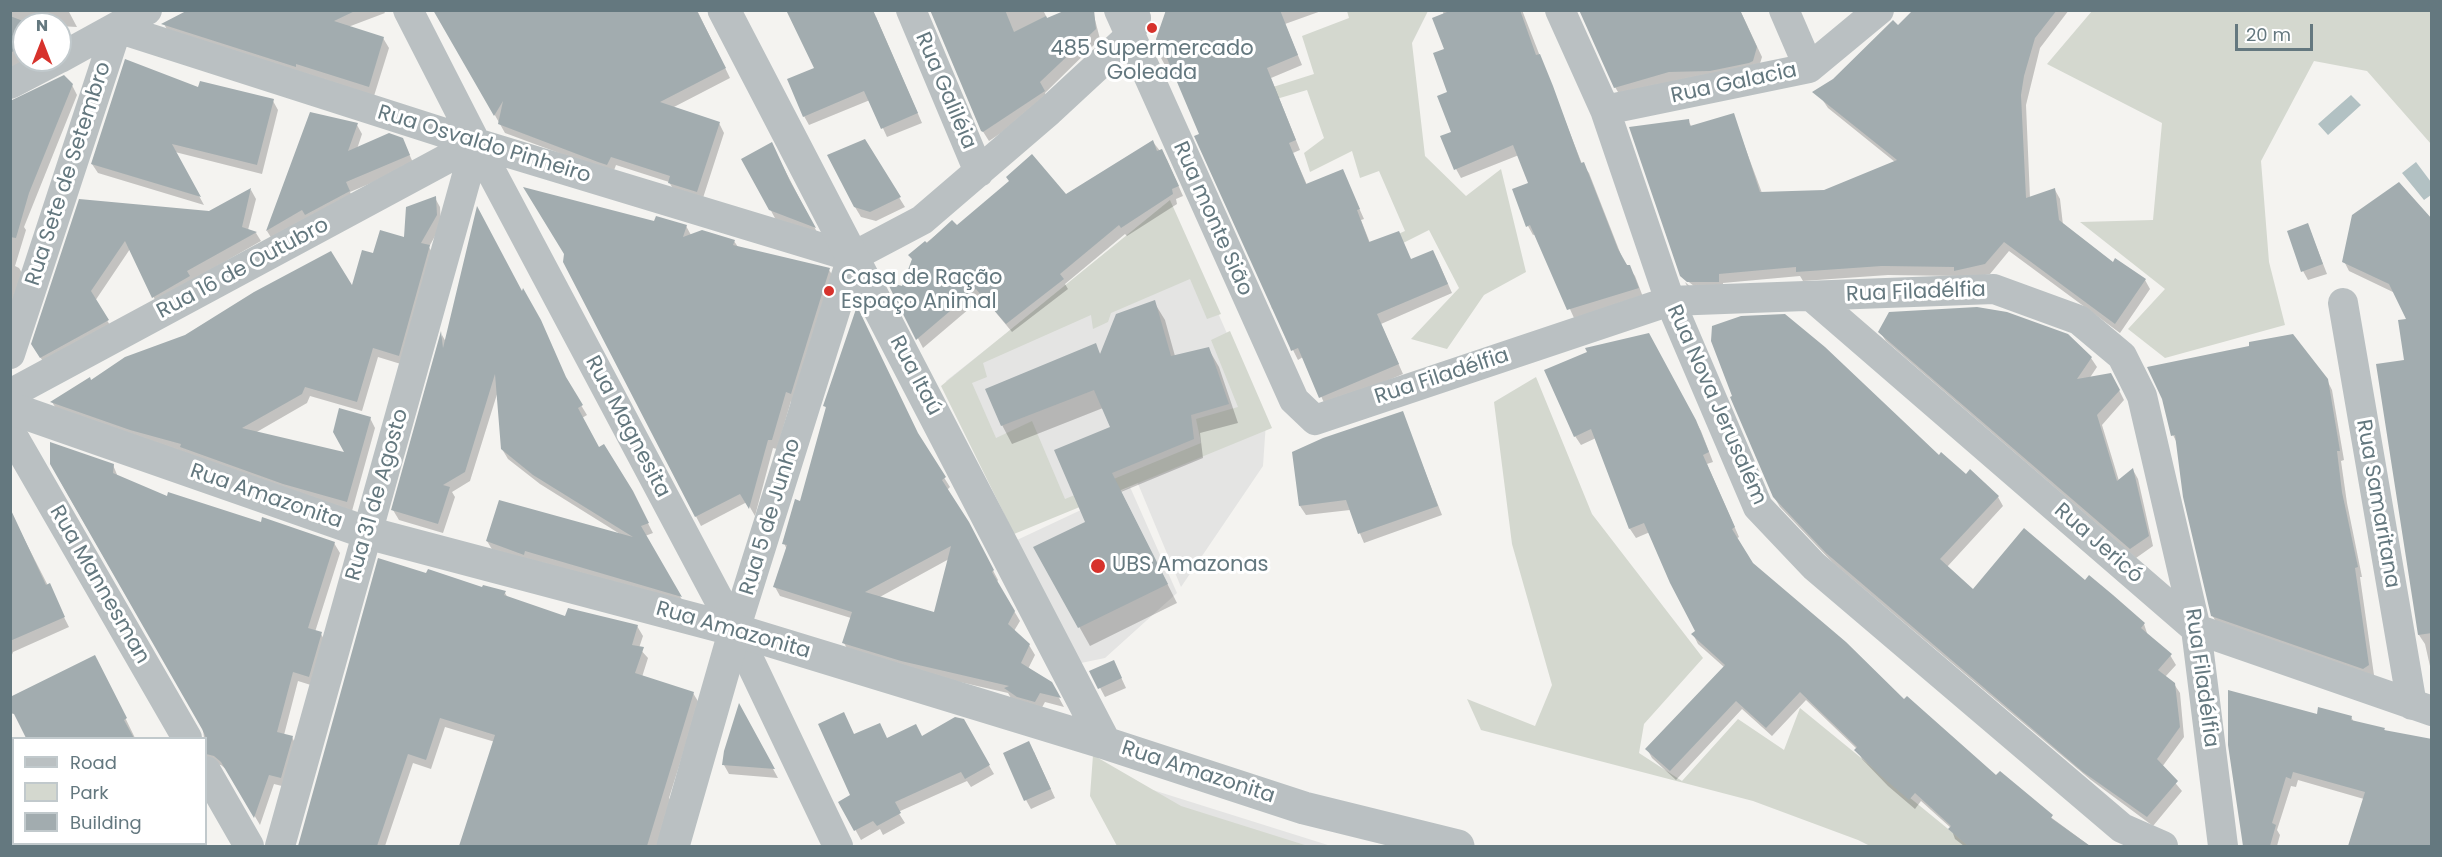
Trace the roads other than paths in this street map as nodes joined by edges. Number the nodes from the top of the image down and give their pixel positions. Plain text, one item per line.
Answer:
1 (147, 10) edge
2 (408, 10) edge
3 (723, 10) edge
4 (911, 10) edge
5 (1560, 10) edge
6 (1784, 10) edge
7 (1879, 10) edge
8 (112, 19) edge
9 (1129, 19) edge
10 (72, 49) edge
11 (1809, 68) junction
12 (33, 72) edge
13 (10, 84) edge
14 (1605, 110) junction
15 (476, 143) junction
16 (979, 172) junction
17 (852, 257) junction
18 (1812, 297) junction
19 (1670, 302) junction
20 (2343, 303) dead end
21 (10, 354) edge
22 (10, 394) edge
23 (10, 408) edge
24 (1315, 420) joint
25 (10, 430) edge
26 (368, 533) junction
27 (2196, 629) junction
28 (735, 630) junction
29 (2422, 708) edge
30 (186, 737) edge
31 (1105, 742) junction
32 (207, 773) edge
33 (249, 846) edge
34 (280, 846) edge
35 (673, 846) edge
36 (838, 846) edge
37 (1458, 846) edge
38 (2163, 846) edge
39 (2223, 846) edge

1 - 8 street
2 - 15 street, Rua Magnesita
3 - 17 street, Rua Itaú
4 - 16 street, Rua Galiléia
5 - 14 street, Rua Nova Jerusalém
6 - 11 street
7 - 11 street, Rua Galacia
8 - 10 street
8 - 15 street, Rua Osvaldo Pinheiro
8 - 21 street, Rua Sete de Setembro
9 - 16 street
9 - 24 street, Rua monte Sião
11 - 14 street, Rua Galacia
12 - 13 street
14 - 19 street, Rua Nova Jerusalém
15 - 17 street, Rua Osvaldo Pinheiro
15 - 22 street, Rua 16 de Outubro
15 - 26 street, Rua 31 de Agosto
15 - 28 street, Rua Magnesita
16 - 17 street
17 - 28 street, Rua 5 de Junho
17 - 31 street, Rua Itaú
18 - 19 street, Rua Filadélfia
18 - 27 street, Rua Jericó
18 - 27 street, Rua Filadélfia
19 - 24 street, Rua Filadélfia
19 - 38 street, Rua Nova Jerusalém
20 - 29 street, Rua Samaritana
23 - 26 street, Rua Amazonita
25 - 30 street, Rua Mannesman
26 - 28 street, Rua Amazonita
26 - 34 street, Rua 31 de Agosto
27 - 29 street, Rua Jericó
27 - 39 street, Rua Filadélfia
28 - 31 street, Rua Amazonita
28 - 35 street, Rua 5 de Junho
28 - 36 street, Rua Magnesita
31 - 37 street, Rua Amazonita
32 - 33 street

